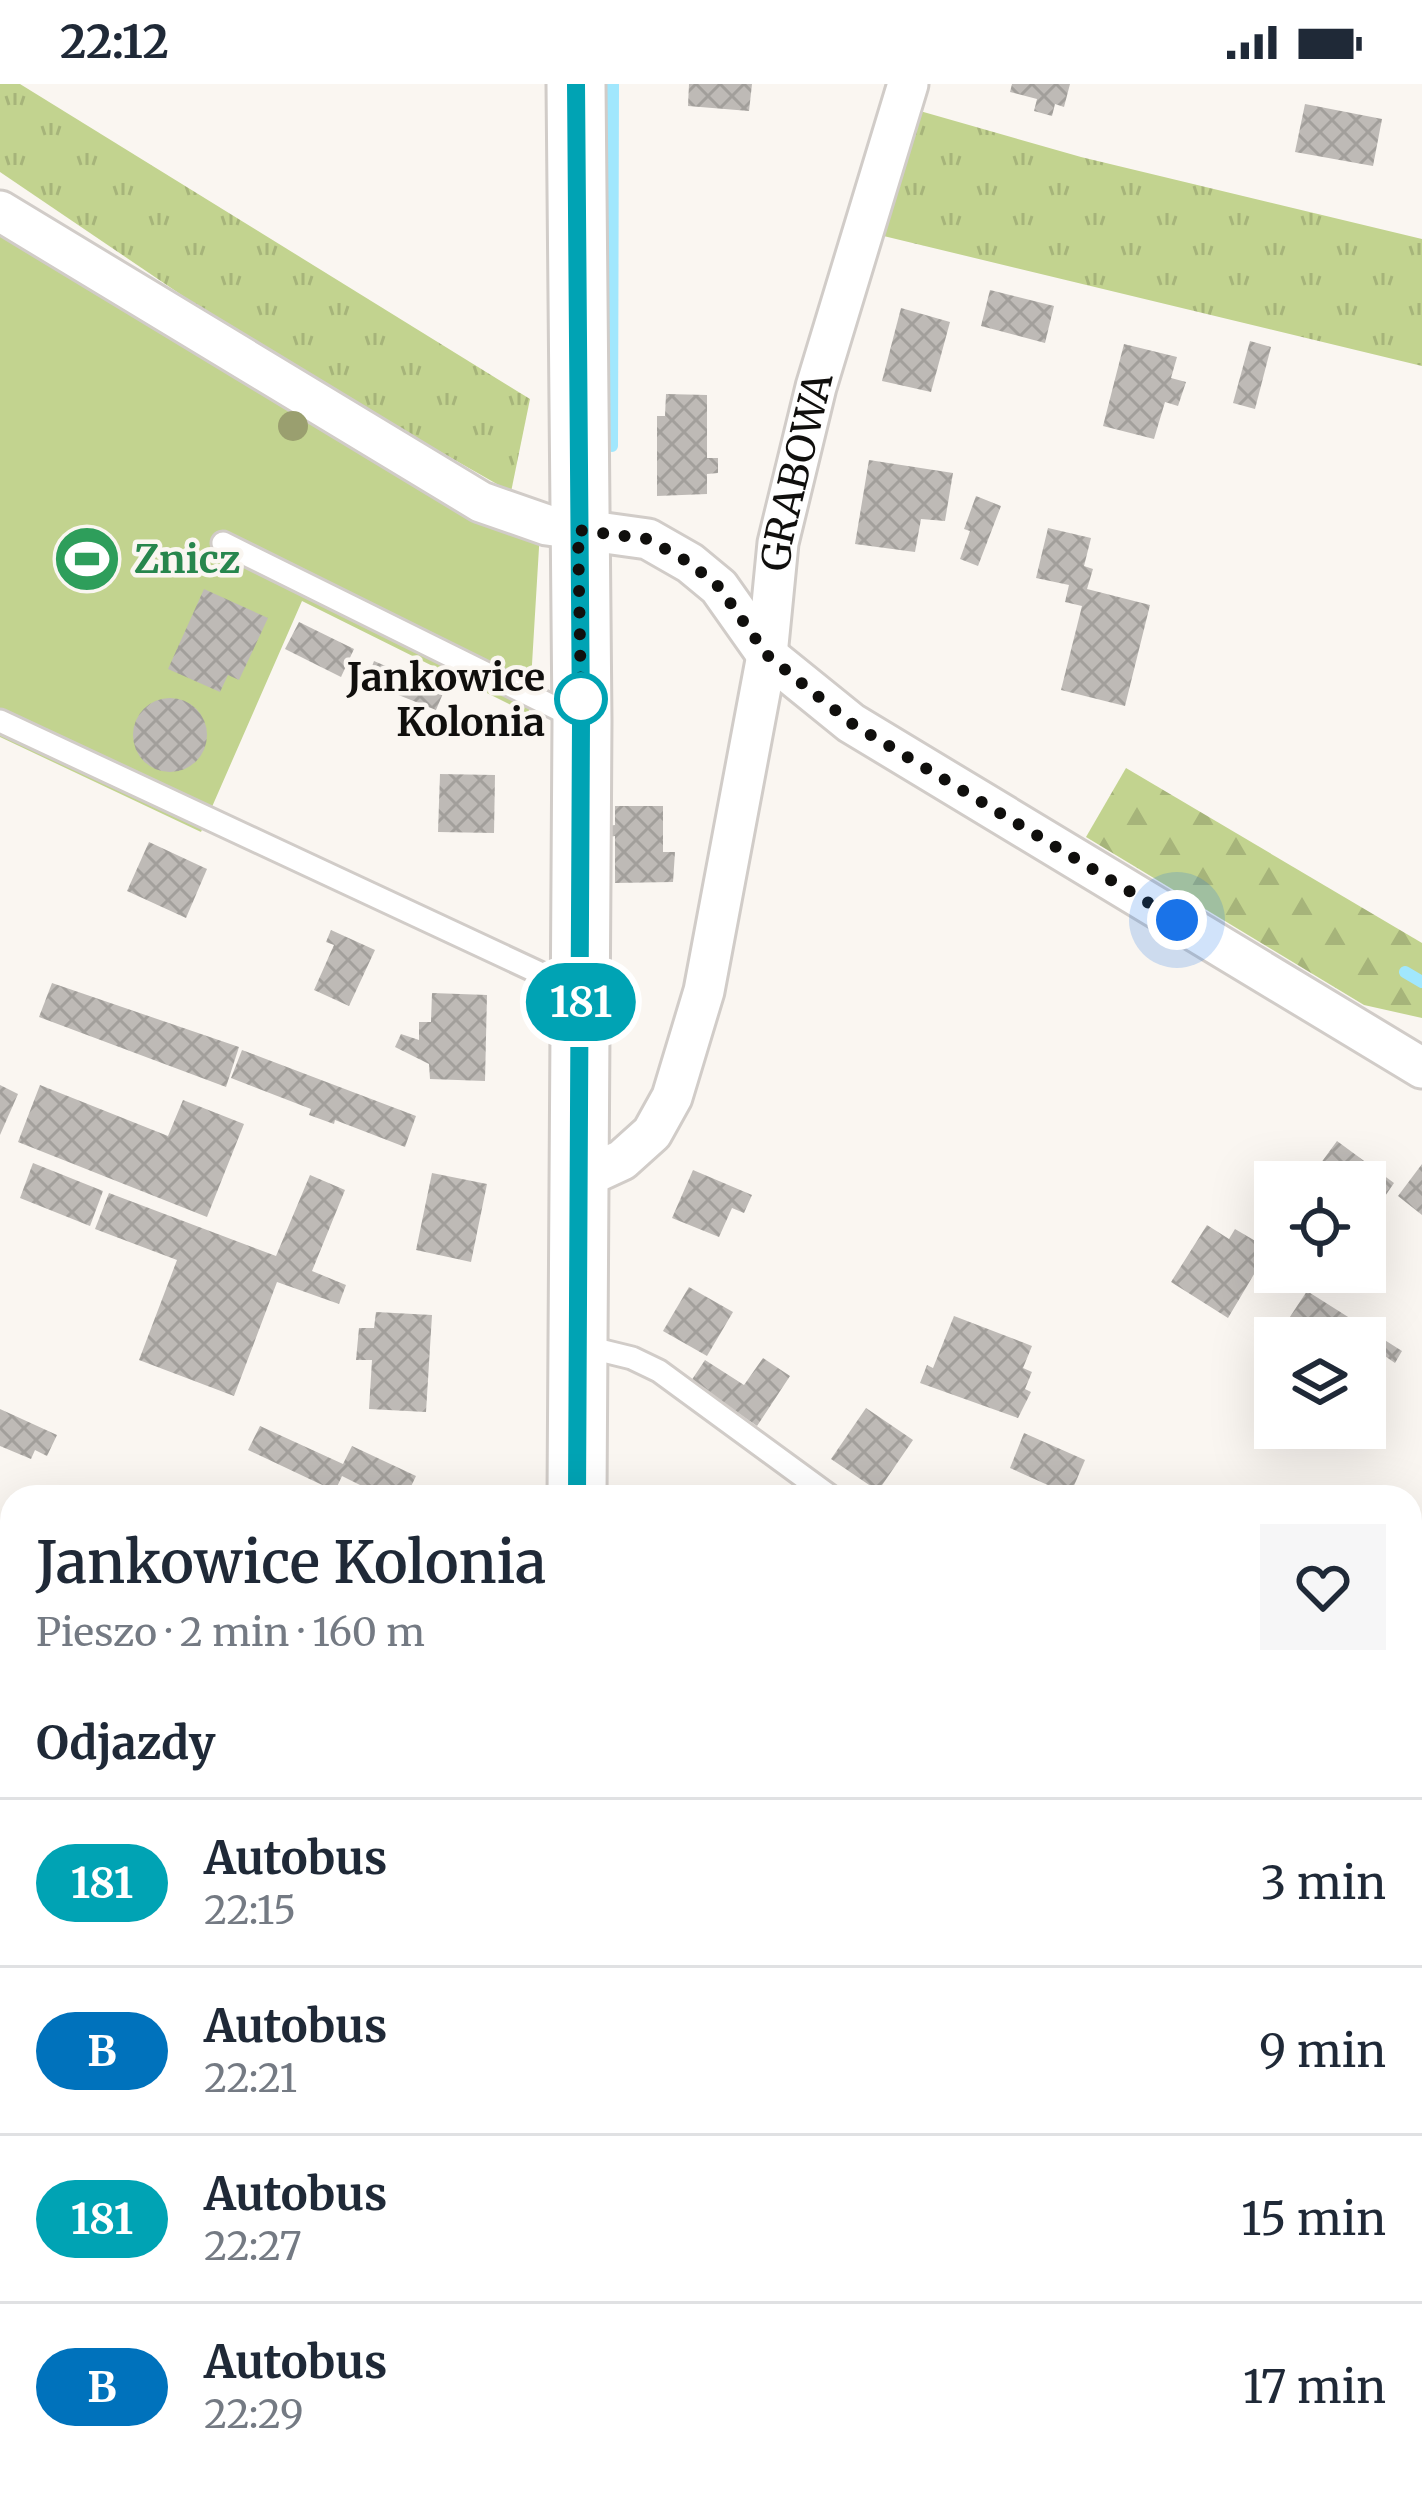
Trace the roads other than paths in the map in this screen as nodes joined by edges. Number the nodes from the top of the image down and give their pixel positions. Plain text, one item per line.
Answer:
1 (576, 84) edge
2 (908, 84) edge
3 (0, 211) edge
4 (578, 530) junction
5 (223, 543) dead end
6 (767, 655) junction
7 (0, 721) edge
8 (581, 722) junction
9 (581, 993) junction
10 (1422, 1069) edge
11 (581, 1179) junction
12 (579, 1345) junction
13 (574, 1485) edge
14 (815, 1485) edge

1 - 4 main road
2 - 6 street, GRABOWA
3 - 4 street
4 - 6 street
4 - 8 main road
5 - 8 lane
6 - 10 street
6 - 11 street, GRABOWA
7 - 9 lane
8 - 9 main road
9 - 11 main road
11 - 12 main road
12 - 13 main road
12 - 14 lane

